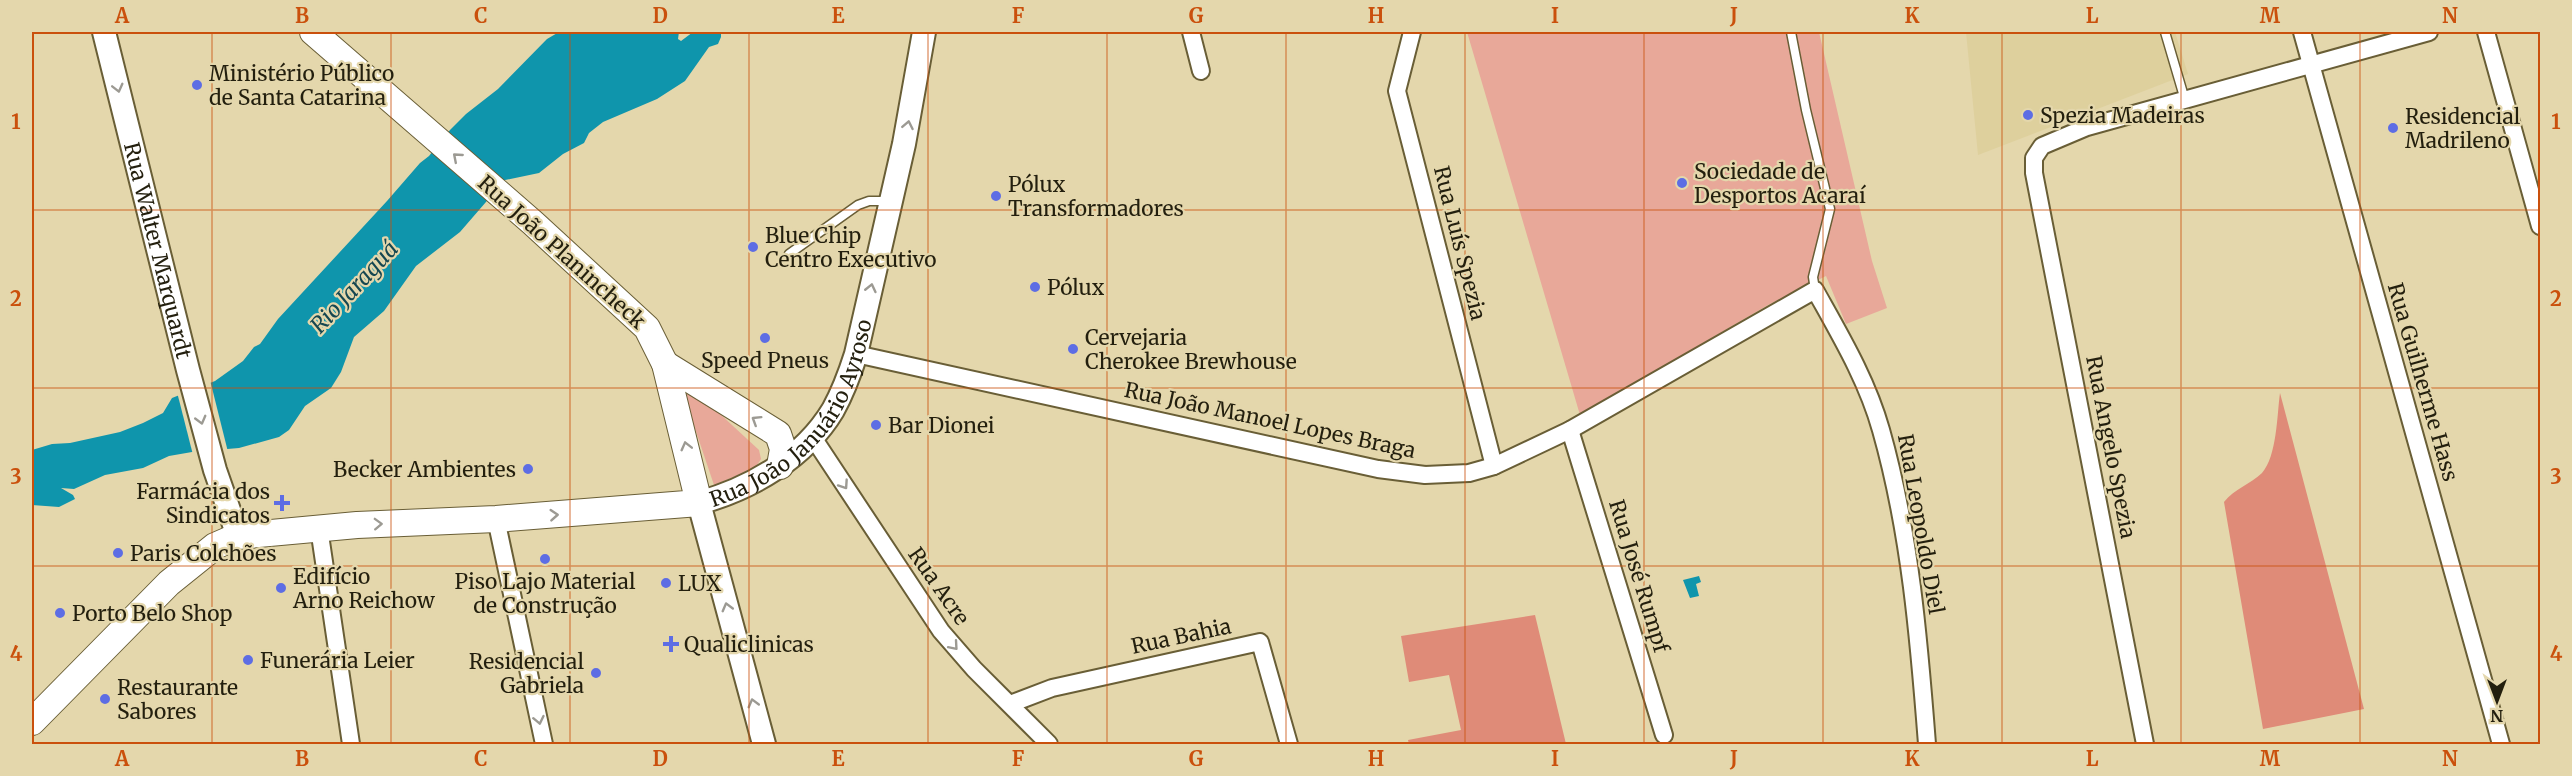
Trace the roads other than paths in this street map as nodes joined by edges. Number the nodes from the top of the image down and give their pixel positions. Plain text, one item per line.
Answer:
1 (104, 32) edge
2 (313, 32) edge
3 (924, 32) edge
4 (1191, 32) edge
5 (1412, 32) edge
6 (1791, 32) edge
7 (2165, 32) edge
8 (2302, 32) edge
9 (2429, 32) edge
10 (2486, 32) edge
11 (2312, 65) junction
12 (1201, 71) dead end
13 (2185, 100) junction
14 (891, 201) junction
15 (2541, 226) edge
16 (789, 254) dead end
17 (1815, 291) junction
18 (856, 354) junction
19 (665, 364) junction
20 (1570, 430) junction
21 (812, 436) junction
22 (780, 466) junction
23 (1494, 466) junction
24 (699, 503) junction
25 (496, 519) junction
26 (320, 528) junction
27 (238, 536) junction
28 (1010, 704) junction
29 (32, 722) edge
30 (1664, 735) dead end
31 (351, 744) edge
32 (544, 744) edge
33 (764, 744) edge
34 (1049, 744) edge
35 (1288, 744) edge
36 (1927, 744) edge
37 (2145, 744) edge
38 (2501, 744) edge

1 -> 27 main road, Rua Walter Marquardt
19 -> 2 main road, Rua João Planincheck
14 -> 3 main road, Rua João Januário Ayroso
4 - 12 street
5 - 23 street, Rua Luís Spezia
6 - 17 lane
7 - 13 lane
8 - 11 street, Rua Guilherme Hass
9 - 11 street
10 - 15 street
11 - 13 street
11 - 38 street, Rua Guilherme Hass
13 - 37 street, Rua Angelo Spezia
14 - 16 lane
18 -> 14 main road, Rua João Januário Ayroso
17 - 20 street, Rua João Manoel Lopes Braga
17 - 36 street, Rua Leopoldo Diel
18 - 21 main road, Rua João Januário Ayroso
18 - 23 street, Rua João Manoel Lopes Braga
22 -> 19 main road
24 -> 19 main road, Rua João Planincheck
20 - 23 street, Rua João Manoel Lopes Braga
20 - 30 street, Rua José Rumpf
21 - 22 main road, Rua João Januário Ayroso
21 -> 28 street, Rua Acre
22 - 24 main road, Rua João Januário Ayroso
25 -> 24 main road, Rua João Januário Ayroso
33 -> 24 main road, Rua João Planincheck
26 -> 25 main road, Rua João Januário Ayroso
25 -> 32 street
26 - 27 main road, Rua João Januário Ayroso
26 - 31 street
27 - 29 main road
28 - 34 street, Rua Acre
28 - 35 street, Rua Bahia

